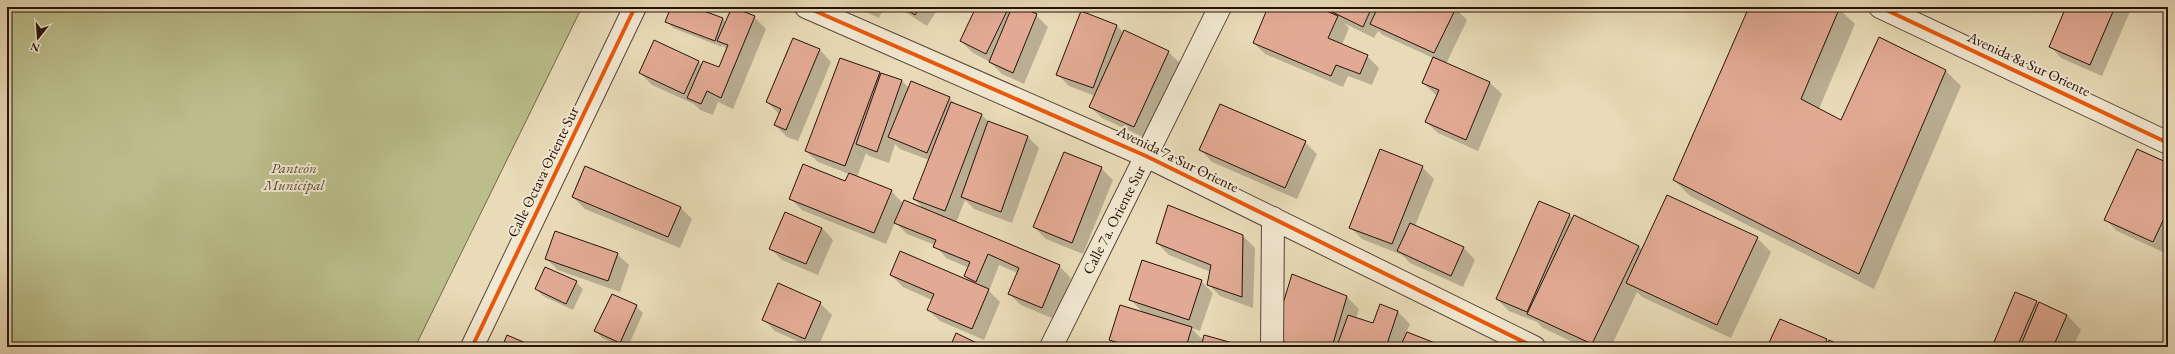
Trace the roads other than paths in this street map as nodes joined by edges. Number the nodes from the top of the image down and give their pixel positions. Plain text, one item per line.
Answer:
1 (635, 7) edge
2 (806, 7) edge
3 (1220, 7) edge
4 (1880, 7) edge
5 (2168, 143) edge
6 (1146, 156) junction
7 (1273, 218) junction
8 (472, 347) edge
9 (1051, 347) edge
10 (1272, 347) edge
11 (1534, 347) edge

1 - 8 street, Calle Octava Oriente Sur
2 - 6 street, Avenida 7a Sur Oriente
3 - 6 street, Calle 7a. Oriente Sur
4 - 5 street, Avenida 8a Sur Oriente
6 - 7 street, Avenida 7a Sur Oriente
6 - 9 street, Calle 7a. Oriente Sur
7 - 10 street
7 - 11 street, Avenida 7a Sur Oriente

